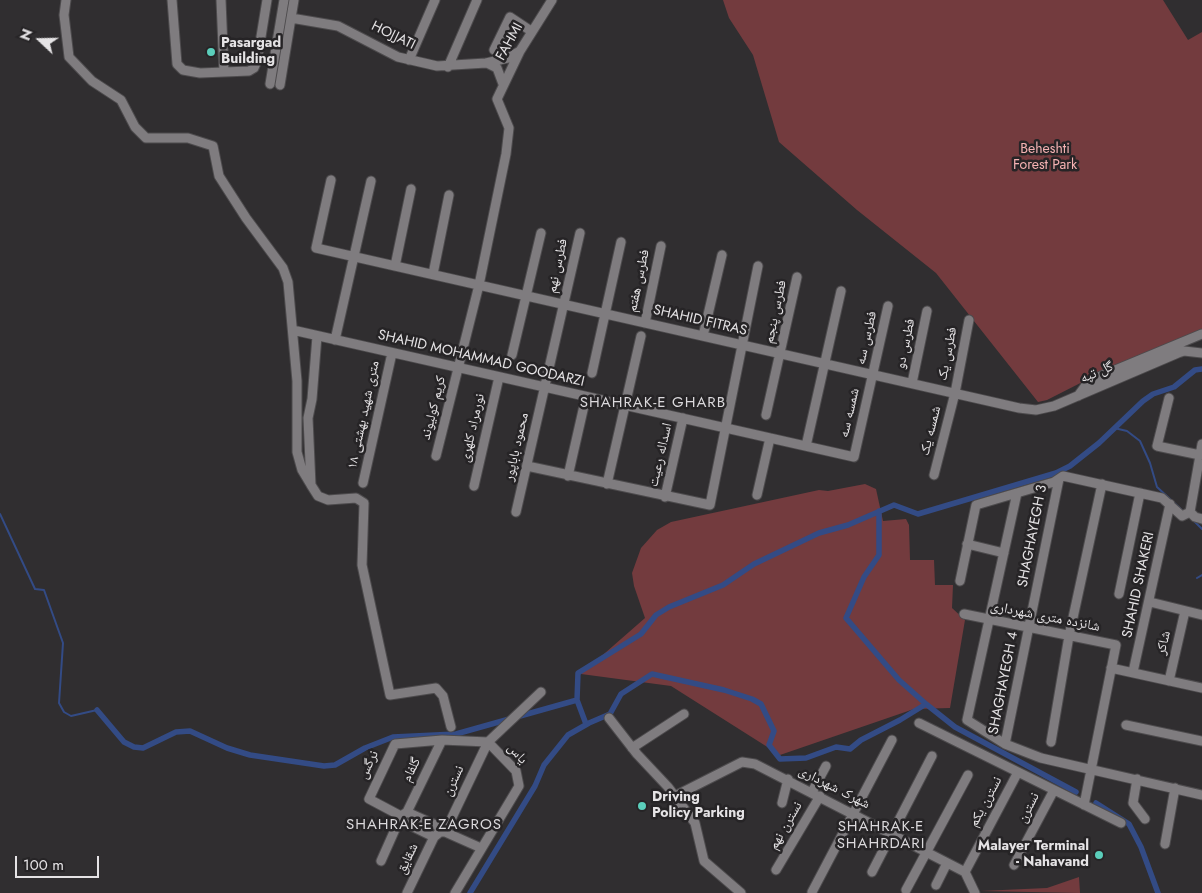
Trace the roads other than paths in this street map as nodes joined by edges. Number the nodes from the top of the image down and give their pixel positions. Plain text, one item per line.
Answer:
1 (66, 0) edge
2 (172, 0) edge
3 (222, 0) edge
4 (266, 0) edge
5 (284, 0) edge
6 (294, 0) edge
7 (435, 0) edge
8 (477, 0) edge
9 (552, 0) edge
10 (291, 18) junction
11 (531, 31) junction
12 (494, 50) dead end
13 (520, 51) junction
14 (409, 60) junction
15 (486, 63) junction
16 (448, 67) junction
17 (224, 72) junction
18 (270, 84) dead end
19 (503, 84) junction
20 (280, 85) dead end
21 (497, 100) joint
22 (331, 180) dead end
23 (371, 181) dead end
24 (411, 189) dead end
25 (449, 195) dead end
26 (541, 233) dead end
27 (580, 233) dead end
28 (621, 242) dead end
29 (661, 246) dead end
30 (722, 255) dead end
31 (353, 256) junction
32 (395, 266) junction
33 (758, 266) dead end
34 (433, 274) junction
35 (797, 277) dead end
36 (479, 285) junction
37 (841, 291) dead end
38 (525, 296) junction
39 (564, 304) junction
40 (888, 306) dead end
41 (927, 311) dead end
42 (606, 314) junction
43 (969, 320) dead end
44 (645, 323) junction
45 (297, 332) dead end
46 (1202, 334) edge
47 (317, 336) junction
48 (641, 336) dead end
49 (703, 336) junction
50 (335, 340) junction
51 (742, 345) junction
52 (392, 353) junction
53 (1202, 353) edge
54 (781, 354) junction
55 (512, 355) dead end
56 (825, 364) junction
57 (458, 368) junction
58 (592, 372) dead end
59 (873, 374) junction
60 (499, 377) junction
61 (912, 383) junction
62 (545, 387) junction
63 (955, 393) junction
64 (1078, 396) junction
65 (586, 397) junction
66 (1169, 398) dead end
67 (625, 405) junction
68 (766, 415) dead end
69 (683, 418) junction
70 (726, 428) junction
71 (770, 438) junction
72 (1202, 444) edge
73 (806, 446) junction
74 (1200, 455) junction
75 (436, 456) dead end
76 (854, 457) joint
77 (527, 466) junction
78 (934, 475) dead end
79 (568, 476) junction
80 (1059, 479) junction
81 (363, 483) dead end
82 (607, 484) junction
83 (1102, 484) junction
84 (311, 485) junction
85 (474, 486) dead end
86 (1017, 493) junction
87 (1140, 493) junction
88 (757, 495) dead end
89 (665, 497) junction
90 (1170, 504) junction
91 (516, 512) dead end
92 (1186, 514) junction
93 (1202, 519) edge
94 (967, 544) junction
95 (1004, 553) junction
96 (960, 581) dead end
97 (1119, 594) dead end
98 (1150, 602) junction
99 (1185, 611) junction
100 (964, 614) dead end
101 (1202, 615) edge
102 (989, 619) junction
103 (1029, 628) junction
104 (1069, 636) junction
105 (1111, 668) junction
106 (1133, 672) junction
107 (1170, 680) junction
108 (1202, 688) edge
109 (542, 692) dead end
110 (684, 714) dead end
111 (609, 718) dead end
112 (919, 723) dead end
113 (1126, 724) dead end
114 (451, 727) dead end
115 (442, 740) junction
116 (892, 740) dead end
117 (1202, 740) edge
118 (488, 742) junction
119 (1050, 742) dead end
120 (395, 744) joint
121 (1005, 744) junction
122 (632, 748) junction
123 (932, 756) dead end
124 (826, 766) dead end
125 (1092, 769) junction
126 (1018, 772) junction
127 (968, 775) dead end
128 (788, 779) junction
129 (1137, 780) junction
130 (1175, 788) junction
131 (1054, 790) junction
132 (816, 794) junction
133 (1202, 795) edge
134 (675, 796) junction
135 (782, 803) dead end
136 (1084, 805) junction
137 (404, 814) junction
138 (855, 814) junction
139 (1145, 819) dead end
140 (1120, 823) dead end
141 (440, 834) junction
142 (891, 834) junction
143 (1165, 844) dead end
144 (481, 848) junction
145 (926, 852) junction
146 (381, 861) dead end
147 (947, 863) junction
148 (1014, 865) dead end
149 (776, 870) dead end
150 (872, 872) dead end
151 (964, 872) junction
152 (936, 885) dead end
153 (906, 890) dead end
154 (971, 891) edge
155 (812, 892) dead end
156 (407, 893) edge
157 (455, 893) edge
158 (742, 893) edge

1 - 84 street
2 - 17 street
3 - 17 street
4 - 17 street
5 - 18 street
6 - 10 street
7 - 14 street
8 - 16 street
9 - 11 street, FAHMI
10 - 14 street, HOJJATI
10 - 20 street
11 - 12 street
11 - 13 street, FAHMI
13 - 15 street, HOJJATI
13 - 19 street, FAHMI
14 - 16 street, HOJJATI
15 - 16 street, HOJJATI
15 - 19 street
19 - 21 street, FAHMI
21 - 36 street, کریم کولیوند
22 - 31 street, SHAHID FITRAS
23 - 31 street
24 - 32 street
25 - 34 street
26 - 38 street
27 - 39 street, فطرس نهم
28 - 42 street
29 - 44 street, فطرس هفتم
30 - 49 street
31 - 32 street, SHAHID FITRAS
31 - 50 street
32 - 34 street, SHAHID FITRAS
33 - 51 street
34 - 36 street, SHAHID FITRAS
35 - 54 street, فطرس پنجم
36 - 38 street, SHAHID FITRAS
36 - 57 street, کریم کولیوند
37 - 56 street
38 - 39 street, SHAHID FITRAS
38 - 55 street
39 - 42 street, SHAHID FITRAS
39 - 62 street, فطرس نهم
40 - 59 street, فطرس سه
41 - 61 street, فطرس دو
42 - 44 street, SHAHID FITRAS
42 - 58 street
43 - 63 street, فطرس یک
44 - 49 street, SHAHID FITRAS
45 - 47 street, SHAHID MOHAMMAD GOODARZI
46 - 64 street, گل تپه
47 - 50 street, SHAHID MOHAMMAD GOODARZI
47 - 84 street
48 - 67 street
49 - 51 street, SHAHID FITRAS
50 - 52 street, SHAHID MOHAMMAD GOODARZI
51 - 54 street, SHAHID FITRAS
51 - 70 street
52 - 57 street, SHAHID MOHAMMAD GOODARZI
52 - 81 street, ۱۸ متری شهید بهشتی
53 - 64 street, گل تپه
54 - 56 street, SHAHID FITRAS
54 - 68 street, فطرس پنجم
56 - 59 street, SHAHID FITRAS
56 - 73 street
57 - 60 street, SHAHID MOHAMMAD GOODARZI
57 - 75 street, کریم کولیوند
59 - 61 street, SHAHID FITRAS
59 - 76 street, شمسه سه
60 - 62 street, SHAHID MOHAMMAD GOODARZI
60 - 85 street, نورمراد کلهری
61 - 63 street, SHAHID FITRAS
62 - 65 street, SHAHID MOHAMMAD GOODARZI
62 - 77 street, محمود باباپور
63 - 64 street, SHAHID FITRAS
63 - 78 street, شمسه یک
65 - 67 street, SHAHID MOHAMMAD GOODARZI
65 - 79 street
66 - 74 street
67 - 69 street, SHAHID MOHAMMAD GOODARZI
67 - 82 street
69 - 70 street, SHAHID MOHAMMAD GOODARZI
69 - 89 street, اسداله رعیت
70 - 71 street, SHAHID MOHAMMAD GOODARZI
70 - 89 street
71 - 73 street, SHAHID MOHAMMAD GOODARZI
71 - 88 street
72 - 74 street
73 - 76 street, SHAHID MOHAMMAD GOODARZI
74 - 92 street
77 - 79 street
77 - 91 street, محمود باباپور
79 - 82 street
80 - 83 street
80 - 86 street
80 - 103 street, SHAGHAYEGH 3
82 - 89 street
83 - 87 street
83 - 104 street
84 - 114 street
86 - 94 street
86 - 95 street
87 - 90 street
87 - 97 street
90 - 92 street
90 - 98 street, SHAHID SHAKERI
92 - 93 street
94 - 95 street
94 - 96 street
95 - 102 street
98 - 99 street
98 - 106 street, SHAHID SHAKERI
99 - 101 street
99 - 107 street, شاکر
100 - 102 street, شانزده متری شهرداری
102 - 103 street, شانزده متری شهرداری
102 - 121 street
103 - 104 street, شانزده متری شهرداری
103 - 121 street, SHAGHAYEGH 4
104 - 105 street, شانزده متری شهرداری
104 - 119 street
105 - 106 street
105 - 125 street, شانزده متری شهرداری
106 - 107 street
107 - 108 street
109 - 118 street
110 - 122 street
111 - 122 street
112 - 126 street
113 - 117 street
115 - 118 street, یاس
115 - 120 street, یاس
115 - 137 street, گلفام
116 - 138 street
118 - 141 street, نسترن
118 - 144 street, یاس
120 - 137 street, نرگس
121 - 125 street
122 - 134 street
123 - 142 street
124 - 132 street, نسترن نهم
125 - 129 street
125 - 136 street, شانزده متری شهرداری
126 - 131 street
126 - 151 street, نسترن یکم
127 - 145 street
128 - 132 street, شهرک شهرداری
128 - 134 street, شهرک شهرداری
128 - 135 street
129 - 130 street
129 - 139 street
130 - 133 street
130 - 143 street
131 - 136 street
131 - 148 street, نسترن
132 - 138 street, شهرک شهرداری
132 - 149 street, نسترن نهم
134 - 158 street
136 - 140 street
137 - 141 street
137 - 146 street, گلفام
138 - 142 street, شهرک شهرداری
138 - 155 street
141 - 144 street
141 - 156 street, شقایق
142 - 145 street, شهرک شهرداری
142 - 150 street
144 - 157 street, یاس
145 - 147 street, شهرک شهرداری
145 - 153 street
147 - 151 street, شهرک شهرداری
147 - 152 street
151 - 154 street

